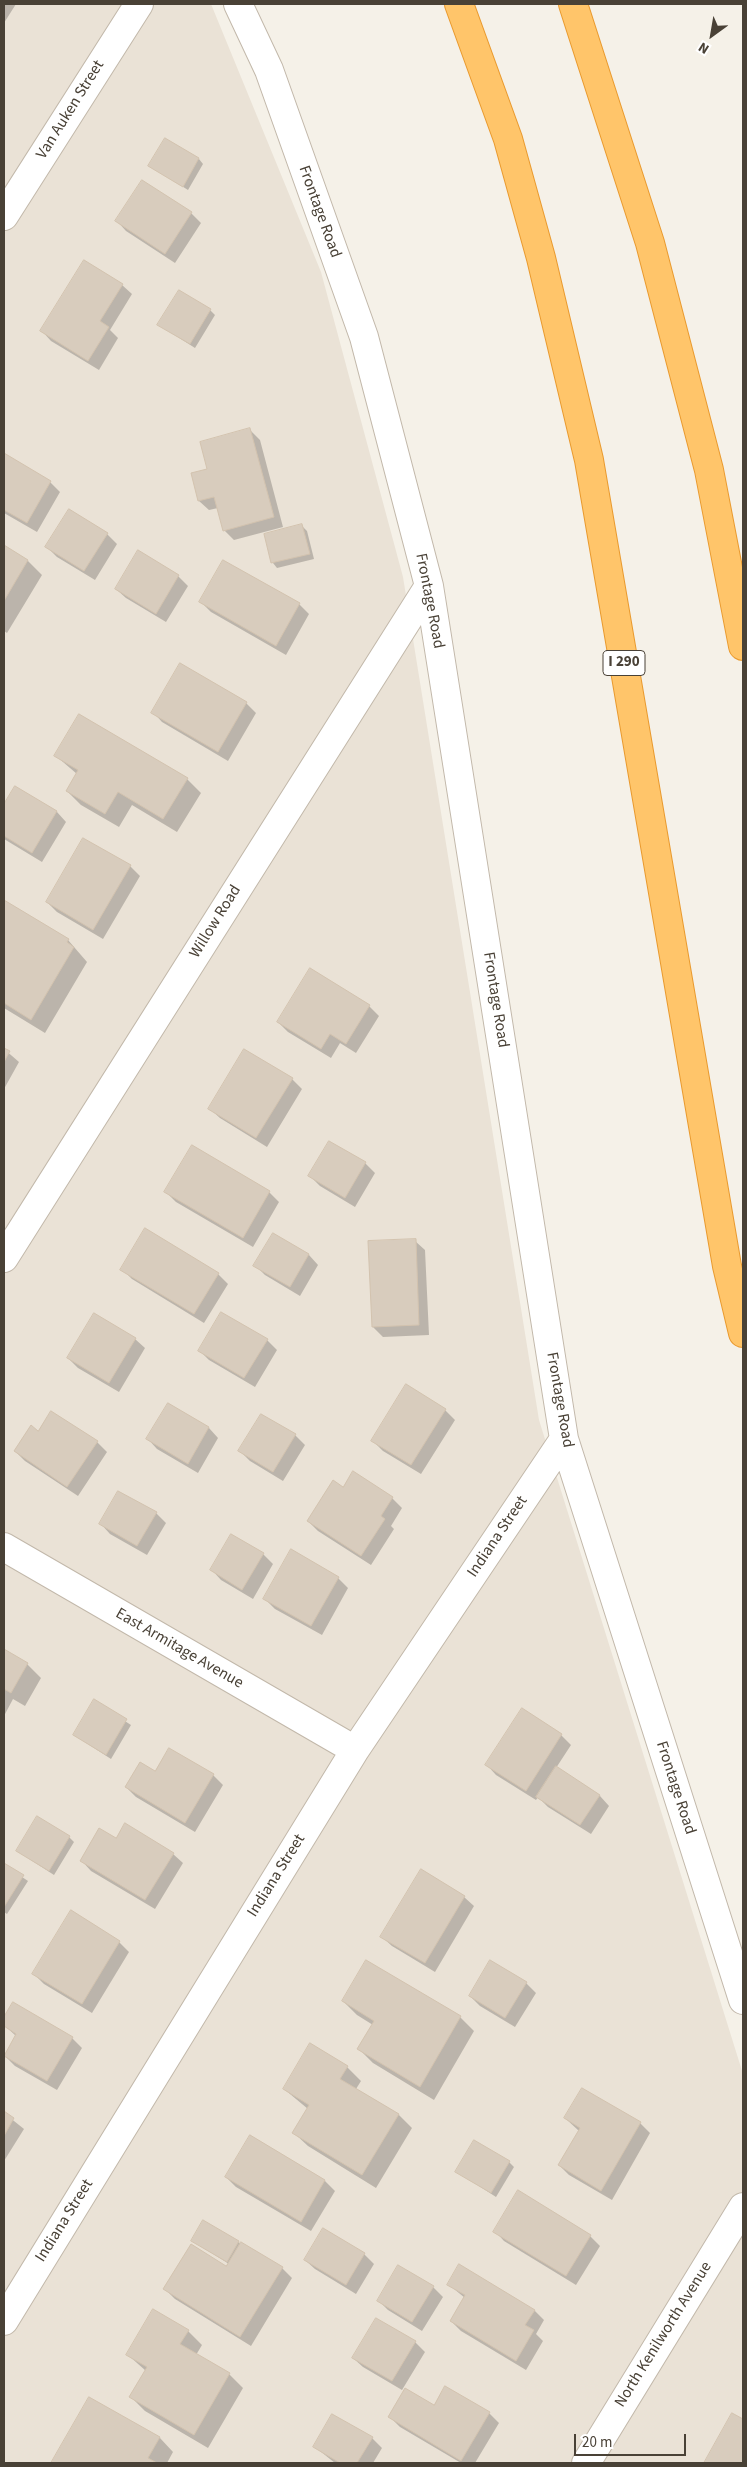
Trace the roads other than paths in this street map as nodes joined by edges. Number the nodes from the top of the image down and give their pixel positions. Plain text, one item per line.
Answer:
1 (139, 4) edge
2 (238, 4) edge
3 (459, 4) edge
4 (573, 4) edge
5 (4, 216) edge
6 (429, 586) junction
7 (743, 646) edge
8 (4, 1258) edge
9 (743, 1333) edge
10 (564, 1439) junction
11 (4, 1547) edge
12 (355, 1750) junction
13 (743, 2000) edge
14 (743, 2208) edge
15 (4, 2321) edge
16 (586, 2463) edge

1 - 5 street, Van Auken Street
2 - 6 street, Frontage Road
3 - 9 highway, I 290
4 - 7 highway
6 - 8 street, Willow Road
6 - 10 street, Frontage Road
10 - 12 street, Indiana Street
10 - 13 street, Frontage Road
11 - 12 street, East Armitage Avenue
12 - 15 street, Indiana Street
14 - 16 street, North Kenilworth Avenue

